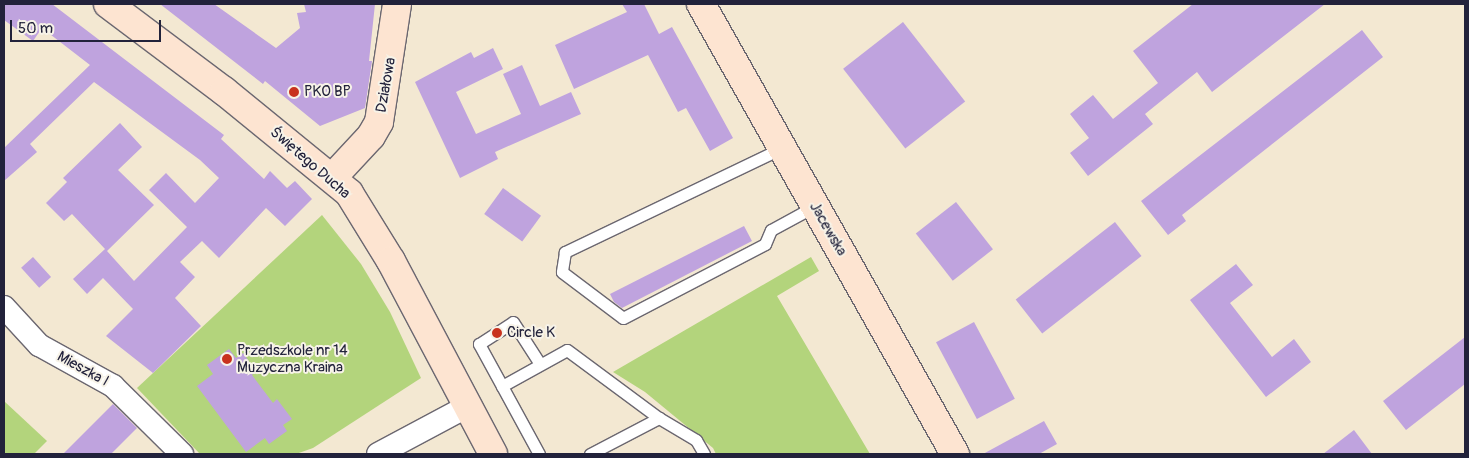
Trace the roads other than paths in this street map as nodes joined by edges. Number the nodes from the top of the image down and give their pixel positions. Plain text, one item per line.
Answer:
1 (108, 4) edge
2 (397, 4) edge
3 (701, 4) edge
4 (782, 148) junction
5 (332, 178) junction
6 (815, 206) junction
7 (4, 307) edge
8 (540, 364) junction
9 (502, 386) junction
10 (468, 406) junction
11 (659, 418) junction
12 (182, 454) edge
13 (378, 454) edge
14 (493, 454) edge
15 (539, 454) edge
16 (590, 454) edge
17 (704, 454) edge
18 (955, 454) edge

1 - 5 street, Świętego Ducha
2 - 5 street, Działowa
3 - 4 street, Jacewska
4 - 6 street, Jacewska
4 - 6 lane
5 - 10 street, Świętego Ducha
6 - 18 street, Jacewska
7 - 12 street, Mieszka I
8 - 9 lane
8 - 9 lane
8 - 11 lane
9 - 15 lane
10 - 13 street
10 - 14 street, Świętego Ducha
11 - 16 lane
11 - 17 lane

